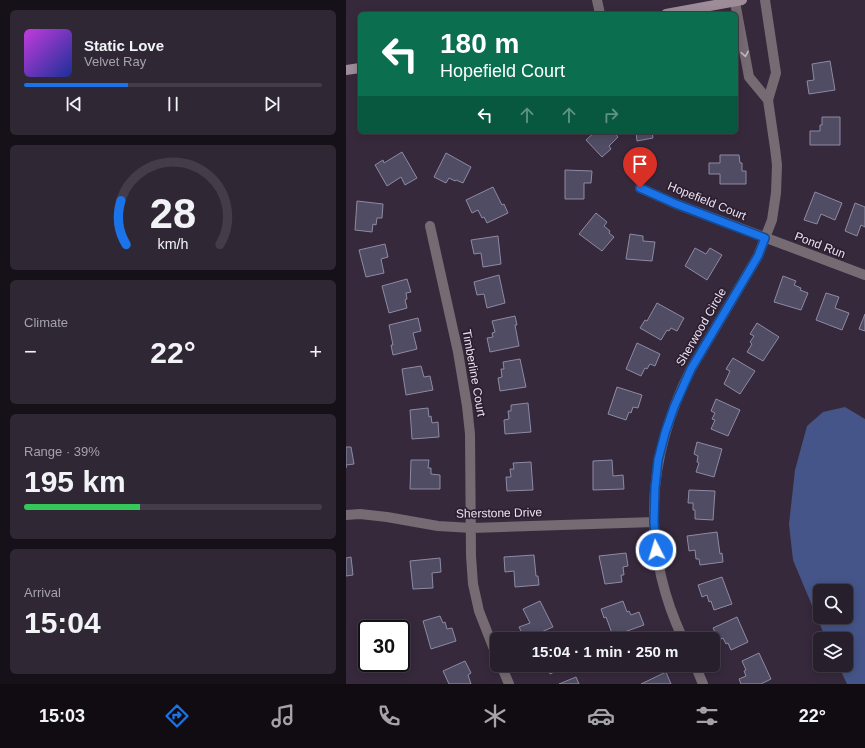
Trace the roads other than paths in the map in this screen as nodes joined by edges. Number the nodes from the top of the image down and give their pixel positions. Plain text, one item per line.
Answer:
1 (597, 0) edge
2 (764, 0) edge
3 (739, 1) edge
4 (600, 12) edge
5 (677, 12) edge
6 (358, 68) edge
7 (346, 70) edge
8 (768, 100) junction
9 (640, 188) dead end
10 (430, 226) dead end
11 (765, 238) junction
12 (865, 276) edge
13 (346, 514) edge
14 (654, 522) junction
15 (472, 528) junction
16 (680, 632) edge
17 (490, 639) edge
18 (504, 672) edge
19 (698, 672) edge
20 (509, 684) edge
21 (703, 684) edge

1 - 4 street
2 - 8 street, Sherwood Circle
3 - 5 main road
3 -> 8 street
6 - 7 main road
8 - 11 street, Sherwood Circle
9 - 11 street, Hopefield Court
10 - 15 street, Timberline Court
11 - 12 street, Pond Run
11 - 14 street, Sherwood Circle
13 - 15 street, Sherstone Drive
14 - 15 street, Sherstone Drive
14 - 16 street, Sherwood Circle
15 - 17 street, Timberline Court
18 - 20 street
19 - 21 street

